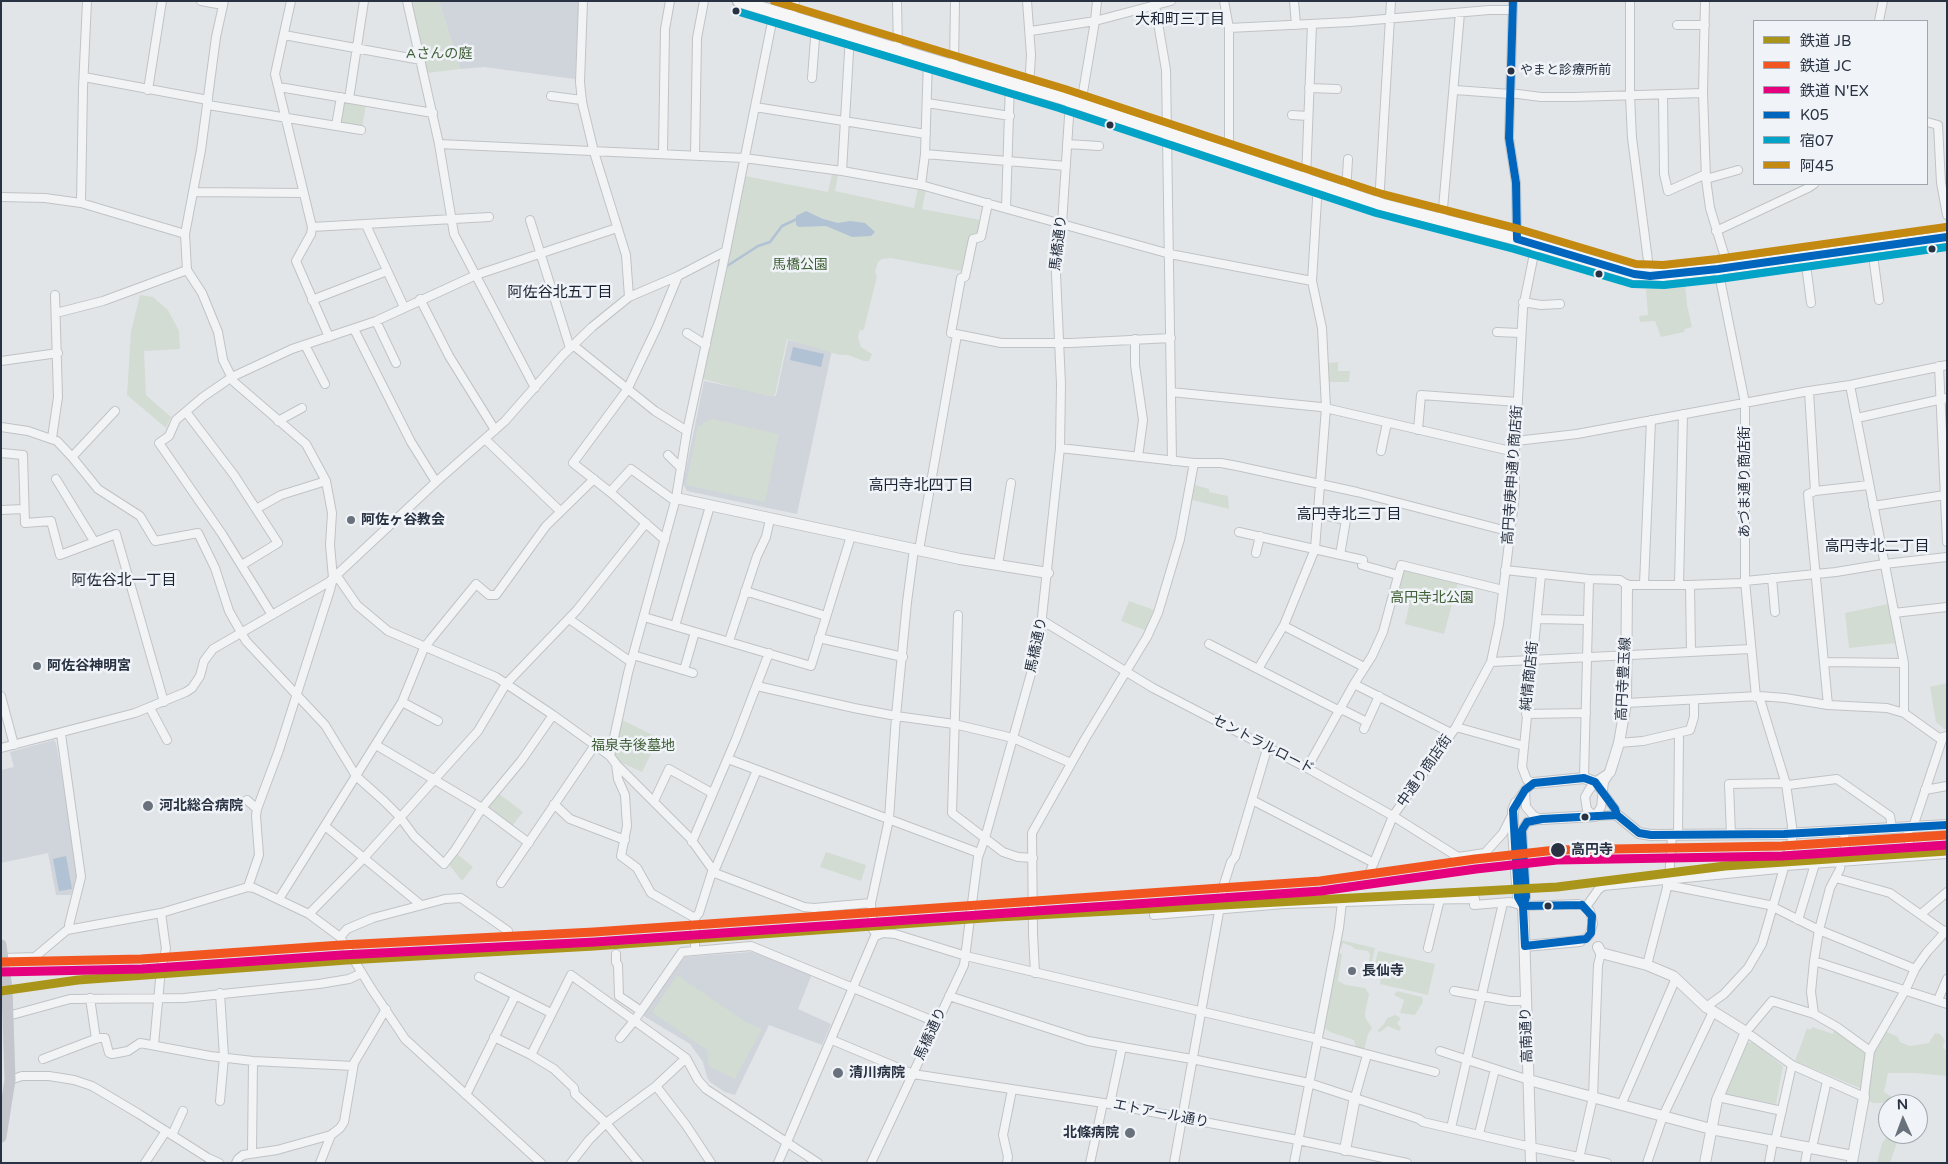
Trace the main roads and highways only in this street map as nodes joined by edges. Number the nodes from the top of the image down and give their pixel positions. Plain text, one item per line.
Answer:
1 (741, 2) edge
2 (1947, 237) edge
3 (1, 945) edge
4 (5, 1031) edge
5 (5, 1080) edge
6 (1, 1137) edge

1 - 2 main road
3 - 4 main road
4 - 5 main road
5 - 6 main road

